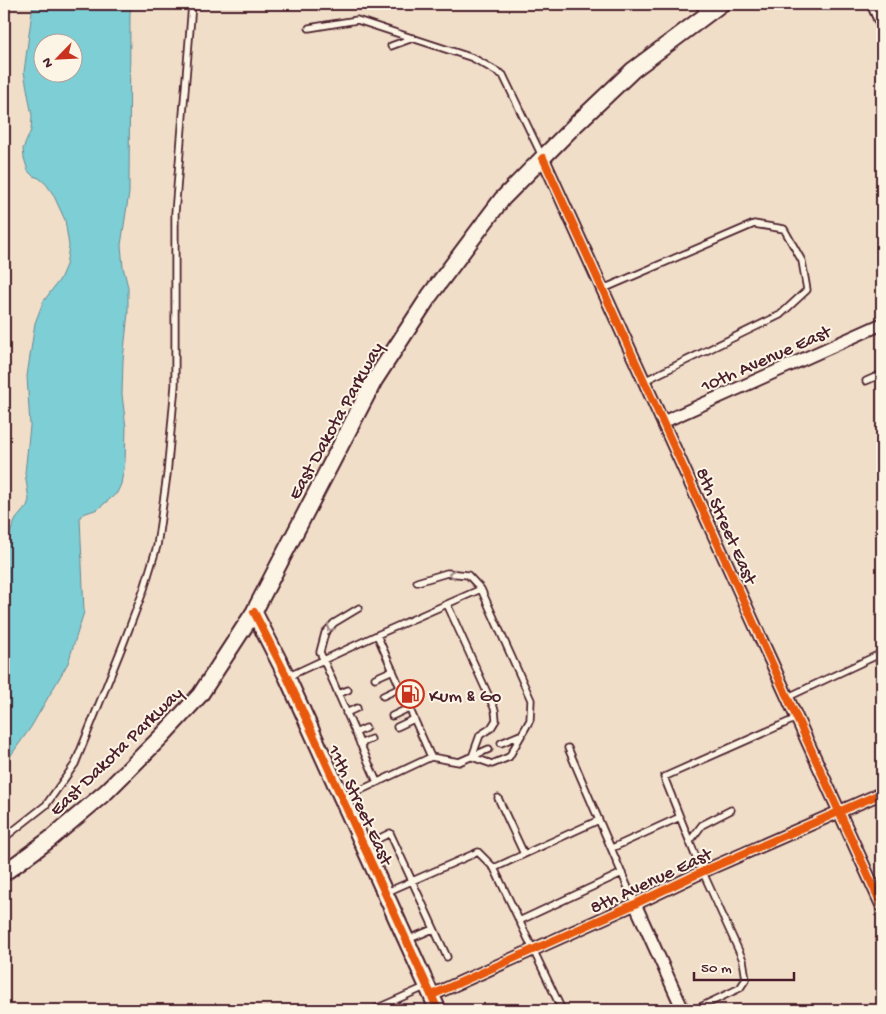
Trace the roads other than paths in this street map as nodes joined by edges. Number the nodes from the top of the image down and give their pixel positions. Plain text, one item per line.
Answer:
1 (192, 4) edge
2 (722, 4) edge
3 (877, 7) edge
4 (702, 10) edge
5 (882, 24) edge
6 (308, 28) dead end
7 (413, 38) junction
8 (391, 46) dead end
9 (543, 158) junction
10 (603, 289) junction
11 (882, 324) edge
12 (882, 374) edge
13 (644, 381) junction
14 (866, 381) dead end
15 (663, 422) junction
16 (417, 582) dead end
17 (481, 589) junction
18 (447, 604) junction
19 (359, 608) dead end
20 (254, 612) junction
21 (377, 635) junction
22 (882, 653) edge
23 (323, 660) junction
24 (393, 670) junction
25 (287, 677) junction
26 (375, 678) dead end
27 (400, 688) junction
28 (348, 690) dead end
29 (338, 694) junction
30 (383, 696) dead end
31 (788, 697) junction
32 (357, 708) dead end
33 (409, 708) junction
34 (346, 713) junction
35 (392, 716) dead end
36 (797, 718) junction
37 (414, 719) junction
38 (397, 727) dead end
39 (366, 728) dead end
40 (355, 733) junction
41 (520, 735) junction
42 (371, 739) dead end
43 (360, 744) junction
44 (502, 744) dead end
45 (568, 748) dead end
46 (489, 749) dead end
47 (431, 757) junction
48 (472, 757) junction
49 (377, 782) junction
50 (882, 793) edge
51 (498, 798) dead end
52 (342, 799) junction
53 (730, 810) dead end
54 (840, 812) junction
55 (680, 816) junction
56 (599, 820) junction
57 (4, 838) edge
58 (690, 841) junction
59 (364, 846) junction
60 (612, 848) junction
61 (524, 854) junction
62 (494, 868) junction
63 (704, 871) junction
64 (4, 872) edge
65 (622, 873) junction
66 (411, 881) junction
67 (385, 893) junction
68 (635, 904) junction
69 (882, 906) edge
70 (519, 921) junction
71 (433, 929) junction
72 (407, 940) junction
73 (533, 950) junction
74 (446, 957) dead end
75 (430, 990) junction
76 (373, 1010) edge
77 (438, 1010) edge
78 (562, 1010) edge
79 (683, 1010) edge
80 (694, 1010) edge

1 - 57 lane
2 - 4 main road, East Dakota Parkway
3 - 5 street
4 - 9 main road, East Dakota Parkway
6 - 7 lane
7 - 8 lane
7 - 9 lane
9 - 10 street, 8th Street East
9 - 20 main road, East Dakota Parkway
10 - 13 street, 8th Street East
10 - 13 lane
11 - 15 street, 10th Avenue East
12 - 14 lane
13 - 15 street, 8th Street East
15 - 31 street, 8th Street East
17 -> 16 lane
17 - 18 lane
17 - 41 lane
18 - 21 lane
18 - 48 lane
19 -> 23 lane
20 - 25 main road, 11th Street East
20 - 64 main road, East Dakota Parkway
21 - 23 lane
21 - 24 lane
22 - 31 lane
23 - 25 lane
23 - 29 lane
24 - 26 lane
24 - 27 lane
25 - 52 main road, 11th Street East
27 - 30 lane
27 - 33 lane
28 - 29 lane
29 - 34 lane
31 - 36 street, 8th Street East
32 - 34 lane
33 - 35 lane
33 - 37 lane
34 - 40 lane
36 - 54 street, 8th Street East
36 - 55 lane
37 - 38 lane
37 - 47 lane
39 - 40 lane
40 - 43 lane
41 - 44 lane
41 - 48 lane
42 - 43 lane
43 - 49 lane
45 - 56 lane
46 - 48 lane
47 - 48 lane
47 - 49 lane
49 - 52 lane
50 - 54 street, 8th Avenue East
51 - 61 lane
52 - 59 main road, 11th Street East
53 - 58 lane
54 - 63 street, 8th Avenue East
54 - 69 street, 8th Street East
55 - 58 lane
55 - 60 lane
56 - 60 lane
56 - 61 lane
58 - 63 lane
59 - 66 lane
59 - 67 main road, 11th Street East
60 - 65 lane
61 - 62 lane
62 - 66 lane
62 - 70 lane
63 - 68 street, 8th Avenue East
63 - 80 lane
65 - 68 lane
65 - 70 lane
66 - 67 lane
66 - 71 lane
67 - 72 main road, 11th Street East
68 - 73 street, 8th Avenue East
68 - 79 street
70 - 73 lane
71 - 72 lane
71 - 74 lane
72 - 75 main road, 11th Street East
73 - 75 street, 8th Avenue East
73 - 78 lane
75 - 76 lane
75 - 77 main road, 11th Street East

